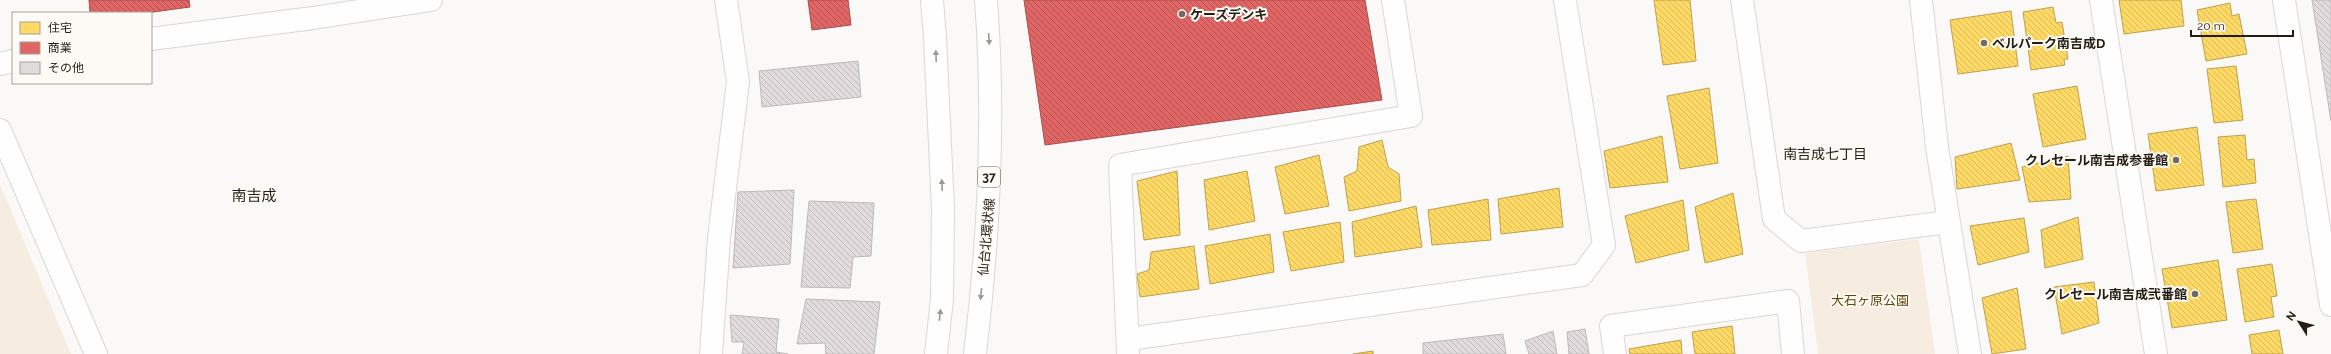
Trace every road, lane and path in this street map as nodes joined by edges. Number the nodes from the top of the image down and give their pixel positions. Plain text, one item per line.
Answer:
1 (431, 0) edge
2 (726, 0) edge
3 (932, 0) edge
4 (986, 0) edge
5 (1393, 0) edge
6 (1565, 0) edge
7 (1742, 0) edge
8 (1921, 0) edge
9 (2101, 0) edge
10 (2284, 0) edge
11 (152, 39) edge
12 (12, 62) edge
13 (0, 64) edge
14 (0, 130) edge
15 (1948, 222) junction
16 (2331, 305) edge
17 (1129, 346) edge
18 (96, 354) edge
19 (711, 354) edge
20 (936, 354) edge
21 (975, 354) edge
22 (1615, 354) edge
23 (1793, 354) edge
24 (1970, 354) edge
25 (2156, 354) edge

1 - 11 street
2 - 19 street
20 -> 3 street
4 -> 21 street, 仙台北環状線 / 37
5 - 17 street
6 - 17 street
7 - 15 street
8 - 15 street
9 - 25 street
10 - 16 street
12 - 13 street
14 - 18 street
15 - 24 street
22 - 23 street

